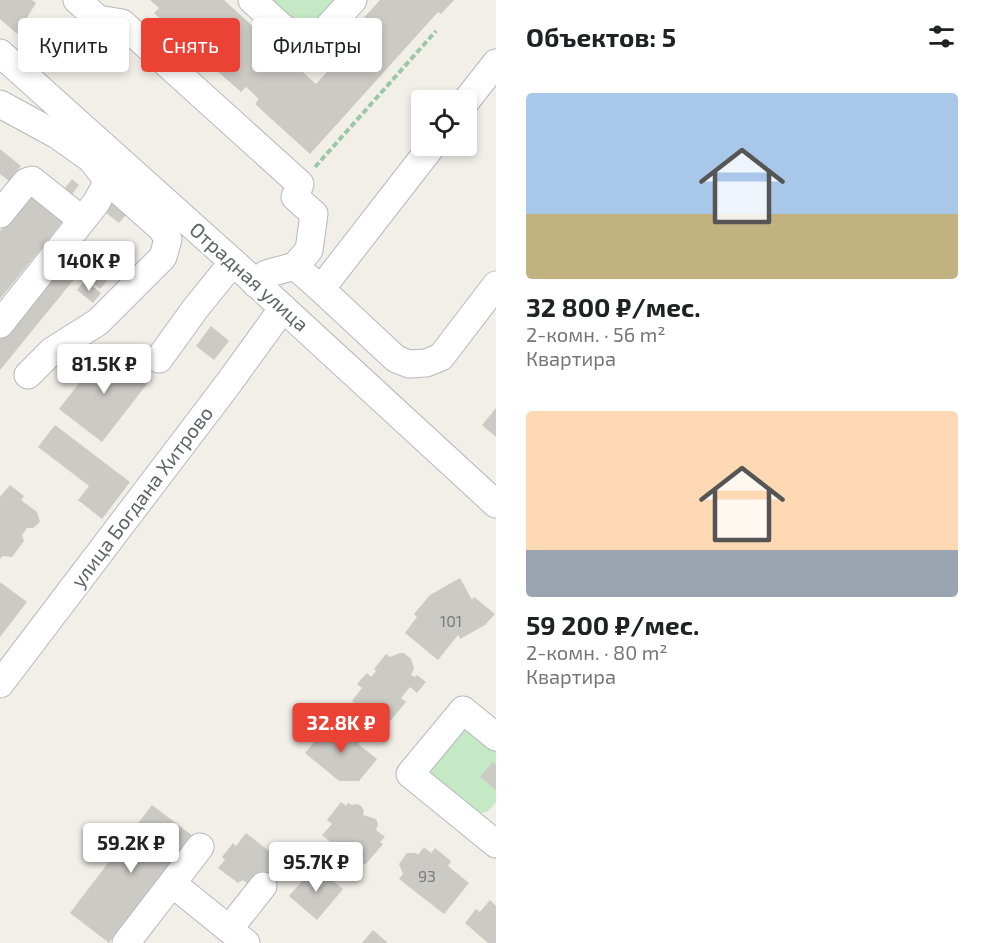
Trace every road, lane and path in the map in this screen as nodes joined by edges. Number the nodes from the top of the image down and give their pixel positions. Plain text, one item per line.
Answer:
1 (77, 0) edge
2 (252, 0) edge
3 (353, 0) edge
4 (436, 31) dead end
5 (0, 53) edge
6 (496, 63) edge
7 (475, 90) edge
8 (0, 104) edge
9 (424, 156) edge
10 (310, 172) dead end
11 (108, 181) junction
12 (0, 214) edge
13 (82, 220) junction
14 (233, 262) junction
15 (295, 266) junction
16 (256, 284) junction
17 (496, 285) edge
18 (321, 289) junction
19 (283, 308) junction
20 (0, 324) edge
21 (159, 359) dead end
22 (28, 375) dead end
23 (496, 503) edge
24 (0, 684) edge
25 (496, 737) edge
26 (492, 831) edge
27 (200, 847) dead end
28 (173, 884) junction
29 (263, 886) dead end
30 (237, 936) edge
31 (126, 943) edge

1 - 15 street
2 - 3 street
4 - 10 path
5 - 14 street, Отрадная улица
6 - 7 street
8 - 11 street
9 - 18 street
11 - 13 street
11 - 22 street
12 - 13 street
13 - 20 street
14 - 16 street, Отрадная улица
14 - 21 street
15 - 16 street
15 - 18 street
16 - 19 street, Отрадная улица
17 - 18 street
19 - 23 street, Отрадная улица
19 - 24 street, улица Богдана Хитрово
25 - 26 street
27 - 28 street
28 - 30 street
28 - 31 street
29 - 30 street

